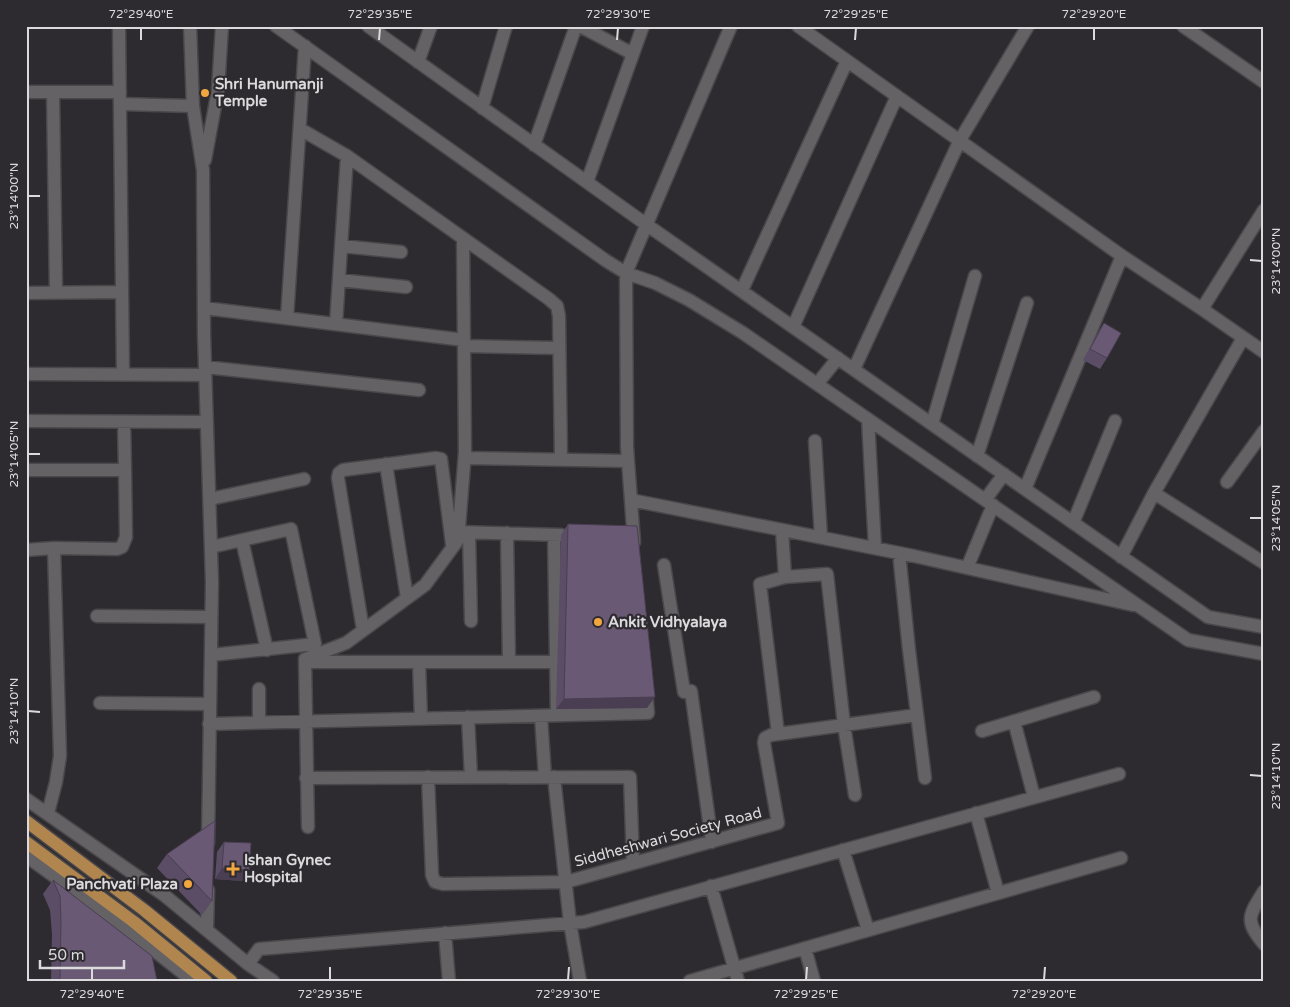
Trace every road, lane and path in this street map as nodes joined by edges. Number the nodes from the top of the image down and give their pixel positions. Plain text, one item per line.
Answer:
1 (119, 26) edge
2 (190, 26) edge
3 (222, 26) edge
4 (276, 26) edge
5 (368, 26) edge
6 (430, 26) edge
7 (506, 26) edge
8 (576, 26) edge
9 (580, 26) edge
10 (643, 26) edge
11 (732, 26) edge
12 (798, 26) edge
13 (1028, 26) edge
14 (1183, 26) edge
15 (305, 46) junction
16 (632, 54) junction
17 (847, 61) junction
18 (418, 62) junction
19 (1264, 82) edge
20 (26, 92) edge
21 (53, 92) junction
22 (897, 96) junction
23 (120, 98) junction
24 (193, 106) junction
25 (482, 108) junction
26 (300, 129) junction
27 (960, 140) junction
28 (534, 145) junction
29 (347, 156) junction
30 (203, 170) junction
31 (587, 182) junction
32 (1264, 210) edge
33 (647, 225) junction
34 (463, 239) junction
35 (341, 246) junction
36 (402, 252) dead end
37 (1122, 256) junction
38 (626, 273) junction
39 (975, 276) dead end
40 (338, 280) junction
41 (406, 287) dead end
42 (742, 290) junction
43 (122, 292) junction
44 (26, 293) edge
45 (56, 293) junction
46 (1027, 303) dead end
47 (204, 308) junction
48 (1202, 308) junction
49 (287, 318) junction
50 (336, 324) junction
51 (794, 327) junction
52 (1242, 338) junction
53 (464, 343) junction
54 (559, 348) junction
55 (1264, 352) edge
56 (838, 358) junction
57 (854, 369) junction
58 (205, 371) junction
59 (26, 374) edge
60 (123, 374) junction
61 (817, 384) junction
62 (419, 390) dead end
63 (868, 419) junction
64 (26, 421) edge
65 (1115, 421) dead end
66 (124, 422) junction
67 (207, 422) junction
68 (932, 424) junction
69 (1264, 430) edge
70 (815, 441) dead end
71 (977, 456) junction
72 (465, 458) junction
73 (561, 460) junction
74 (628, 461) junction
75 (386, 464) junction
76 (26, 470) edge
77 (125, 470) junction
78 (1004, 474) junction
79 (304, 479) dead end
80 (1227, 482) dead end
81 (1025, 489) junction
82 (1154, 492) junction
83 (210, 499) junction
84 (631, 500) junction
85 (989, 503) junction
86 (1073, 523) junction
87 (782, 530) junction
88 (464, 532) junction
89 (507, 533) junction
90 (554, 534) junction
91 (570, 535) edge
92 (619, 536) edge
93 (634, 537) junction
94 (821, 537) junction
95 (242, 540) junction
96 (211, 547) junction
97 (54, 548) junction
98 (453, 548) junction
99 (875, 548) junction
100 (26, 550) edge
101 (899, 553) junction
102 (635, 555) edge
103 (1121, 557) junction
104 (1264, 563) edge
105 (664, 565) dead end
106 (967, 568) junction
107 (785, 577) junction
108 (407, 598) junction
109 (1140, 607) junction
110 (97, 616) dead end
111 (212, 617) junction
112 (471, 621) dead end
113 (1264, 626) edge
114 (363, 630) junction
115 (267, 650) junction
116 (1264, 654) edge
117 (210, 655) junction
118 (305, 662) junction
119 (419, 662) junction
120 (509, 662) junction
121 (556, 662) junction
122 (645, 679) edge
123 (259, 689) dead end
124 (1094, 697) dead end
125 (100, 703) dead end
126 (209, 704) junction
127 (557, 715) junction
128 (917, 715) junction
129 (541, 716) junction
130 (421, 718) junction
131 (468, 718) junction
132 (305, 721) junction
133 (1014, 721) junction
134 (259, 722) junction
135 (209, 724) junction
136 (844, 725) junction
137 (982, 730) dead end
138 (778, 734) junction
139 (1119, 774) dead end
140 (428, 777) junction
141 (471, 777) junction
142 (549, 777) junction
143 (306, 778) junction
144 (925, 778) dead end
145 (855, 795) dead end
146 (1034, 797) junction
147 (26, 799) edge
148 (48, 813) junction
149 (976, 813) junction
150 (26, 821) edge
151 (308, 827) dead end
152 (26, 842) edge
153 (712, 842) junction
154 (842, 850) junction
155 (208, 851) edge
156 (26, 856) edge
157 (1121, 858) dead end
158 (633, 864) junction
159 (208, 881) edge
160 (566, 882) junction
161 (711, 886) junction
162 (1264, 891) edge
163 (998, 893) junction
164 (570, 923) junction
165 (207, 930) junction
166 (868, 930) junction
167 (445, 933) junction
168 (1264, 944) edge
169 (805, 948) junction
170 (248, 964) junction
171 (734, 968) junction
172 (193, 981) edge
173 (206, 981) edge
174 (231, 981) edge
175 (273, 981) edge
176 (449, 981) edge
177 (580, 981) edge
178 (690, 981) edge
179 (738, 981) edge
180 (814, 981) edge

1 - 23 street
2 - 24 street
3 - 30 street
4 - 15 street
5 - 18 street
6 - 18 street
7 - 25 street
8 - 28 street
9 - 16 street
10 - 16 street
11 - 33 street
12 - 17 street
13 - 27 street
14 - 19 street
15 - 26 street
15 - 38 street
16 - 31 street
17 - 22 street
17 - 42 street
18 - 25 street
20 - 21 street
21 - 23 street
21 - 45 street
22 - 27 street
22 - 51 street
23 - 24 street
23 - 43 street
24 - 30 street
25 - 28 street
26 - 29 street
26 - 49 street
27 - 37 street
27 - 57 street
28 - 31 street
29 - 34 street
29 - 35 street
30 - 47 street
31 - 33 street
32 - 48 street
33 - 38 street
33 - 42 street
34 - 53 street
34 - 54 street
35 - 36 street
35 - 40 street
37 - 48 street
37 - 81 street
38 - 61 street
38 - 74 street
39 - 68 street
40 - 41 street
40 - 50 street
42 - 51 street
43 - 45 street
43 - 60 street
44 - 45 street
46 - 71 street
47 - 49 street
47 - 58 street
48 - 52 street
49 - 50 street
50 - 53 street
51 - 56 street
52 - 55 street
52 - 82 street
53 - 54 street
53 - 72 street
54 - 73 street
56 - 57 street
56 - 61 street
57 - 68 street
58 - 60 street
58 - 62 street
58 - 67 street
59 - 60 street
61 - 63 street
63 - 85 street
63 - 99 street
64 - 66 street
65 - 86 street
66 - 67 street
66 - 77 street
67 - 83 street
68 - 71 street
69 - 80 street
70 - 94 street
71 - 78 street
72 - 73 street
72 - 88 street
73 - 74 street
74 - 84 street
75 - 98 street
75 - 108 street
75 - 114 street
76 - 77 street
77 - 97 street
78 - 81 street
78 - 85 street
79 - 83 street
81 - 86 street
82 - 103 street
82 - 104 street
83 - 96 street
84 - 87 street
84 - 93 street
85 - 106 street
85 - 109 street
86 - 103 street
87 - 94 street
87 - 107 street
88 - 89 street
88 - 98 street
88 - 112 street
89 - 90 street
89 - 120 street
90 - 91 street
90 - 121 street
92 - 93 street
93 - 102 street
94 - 99 street
95 - 96 street
95 - 115 street
95 - 115 street
96 - 111 street
97 - 100 street
97 - 148 street
98 - 108 street
99 - 101 street
101 - 106 street
101 - 128 street
103 - 113 street
105 - 153 street
106 - 109 street
107 - 136 street
107 - 138 street
108 - 114 street
109 - 116 street
110 - 111 street
111 - 117 street
114 - 118 street
115 - 117 street
117 - 126 street
118 - 119 street
118 - 132 street
119 - 120 street
119 - 130 street
120 - 121 street
121 - 127 street
122 - 127 street
123 - 134 street
124 - 133 street
125 - 126 street
126 - 135 street
127 - 129 street
128 - 136 street
128 - 144 street
129 - 131 street
129 - 142 street
130 - 131 street
130 - 132 street
131 - 141 street
132 - 134 street
132 - 143 street
133 - 137 street
133 - 146 street
134 - 135 street
135 - 155 street
136 - 138 street
136 - 145 street
138 - 153 street, Siddheshwari Society Road
139 - 146 street
140 - 141 street
140 - 143 street
140 - 160 street, Siddheshwari Society Road
141 - 142 street
142 - 158 street
142 - 160 street
143 - 151 street
146 - 149 street
147 - 148 street
148 - 165 street
149 - 154 street
149 - 163 street
150 - 174 main road
152 - 173 main road
153 - 158 street, Siddheshwari Society Road
154 - 161 street
154 - 166 street
156 - 172 street
157 - 163 street
158 - 160 street, Siddheshwari Society Road
159 - 165 street
160 - 164 street
161 - 164 street
161 - 171 street
162 - 168 street
163 - 166 street
164 - 167 street
164 - 177 street
165 - 170 street
166 - 169 street
167 - 170 street
167 - 176 street
169 - 171 street
169 - 180 street
170 - 175 street
171 - 178 street
171 - 179 street

